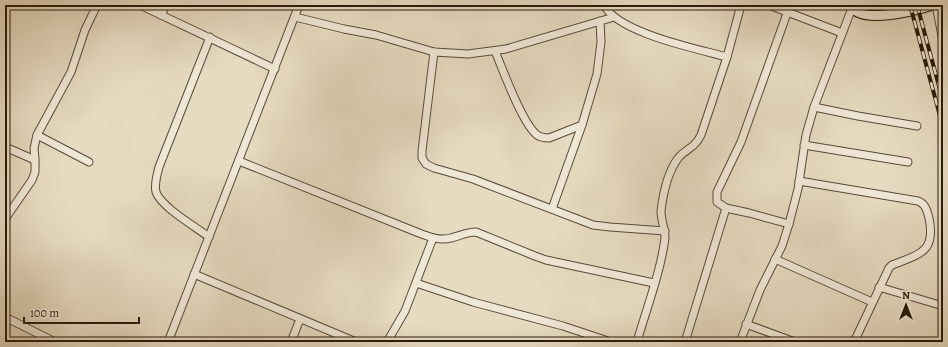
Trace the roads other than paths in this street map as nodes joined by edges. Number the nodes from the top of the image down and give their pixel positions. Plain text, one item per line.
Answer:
1 (97, 5) edge
2 (140, 5) edge
3 (166, 5) edge
4 (299, 5) edge
5 (604, 5) edge
6 (741, 5) edge
7 (769, 5) edge
8 (935, 5) edge
9 (852, 7) edge
10 (789, 9) edge
11 (161, 15) junction
12 (614, 17) junction
13 (295, 18) junction
14 (600, 21) junction
15 (842, 33) junction
16 (210, 37) junction
17 (943, 41) edge
18 (495, 51) junction
19 (434, 52) junction
20 (727, 57) junction
21 (276, 68) junction
22 (814, 107) junction
23 (582, 125) junction
24 (917, 126) dead end
25 (36, 135) junction
26 (804, 145) junction
27 (5, 147) edge
28 (35, 160) junction
29 (89, 162) dead end
30 (239, 162) junction
31 (908, 162) dead end
32 (799, 181) junction
33 (726, 208) junction
34 (552, 209) junction
35 (5, 219) edge
36 (789, 224) junction
37 (665, 231) junction
38 (209, 237) junction
39 (433, 238) junction
40 (775, 259) junction
41 (194, 274) junction
42 (416, 283) junction
43 (654, 283) junction
44 (879, 287) junction
45 (872, 302) junction
46 (943, 306) edge
47 (5, 317) edge
48 (300, 319) junction
49 (746, 324) junction
50 (55, 342) edge
51 (168, 342) edge
52 (291, 342) edge
53 (356, 342) edge
54 (387, 342) edge
55 (611, 342) edge
56 (636, 342) edge
57 (685, 342) edge
58 (740, 342) edge
59 (795, 342) edge
60 (854, 342) edge

1 - 25 street
2 - 11 street
3 - 11 street
4 - 13 street
5 - 12 street
6 - 20 street
7 - 10 street
8 - 9 main road
8 - 17 street
9 - 15 street
10 - 15 street
10 - 33 street
11 - 16 street
12 - 14 street
12 - 20 street
13 - 19 street
13 - 21 street
14 - 18 street
14 - 23 street
15 - 22 street
16 - 21 street
16 - 38 street
18 - 19 street
18 - 23 street
19 - 34 street
20 - 37 street
21 - 30 street
22 - 24 street
22 - 26 street
23 - 34 street
25 - 28 street
25 - 29 street
26 - 31 street
26 - 32 street
27 - 28 street
28 - 35 street
30 - 38 street
30 - 39 street
32 - 36 street
32 - 44 street
33 - 36 street
33 - 57 street
34 - 37 street
36 - 40 street
37 - 43 street
38 - 41 street
39 - 42 street
39 - 43 street
40 - 45 street
40 - 49 street
41 - 48 street
41 - 51 street
42 - 54 street
42 - 55 street
43 - 56 street
44 - 45 street
44 - 46 street
45 - 60 street
47 - 50 street
48 - 52 street
48 - 53 street
49 - 58 street
49 - 59 street

